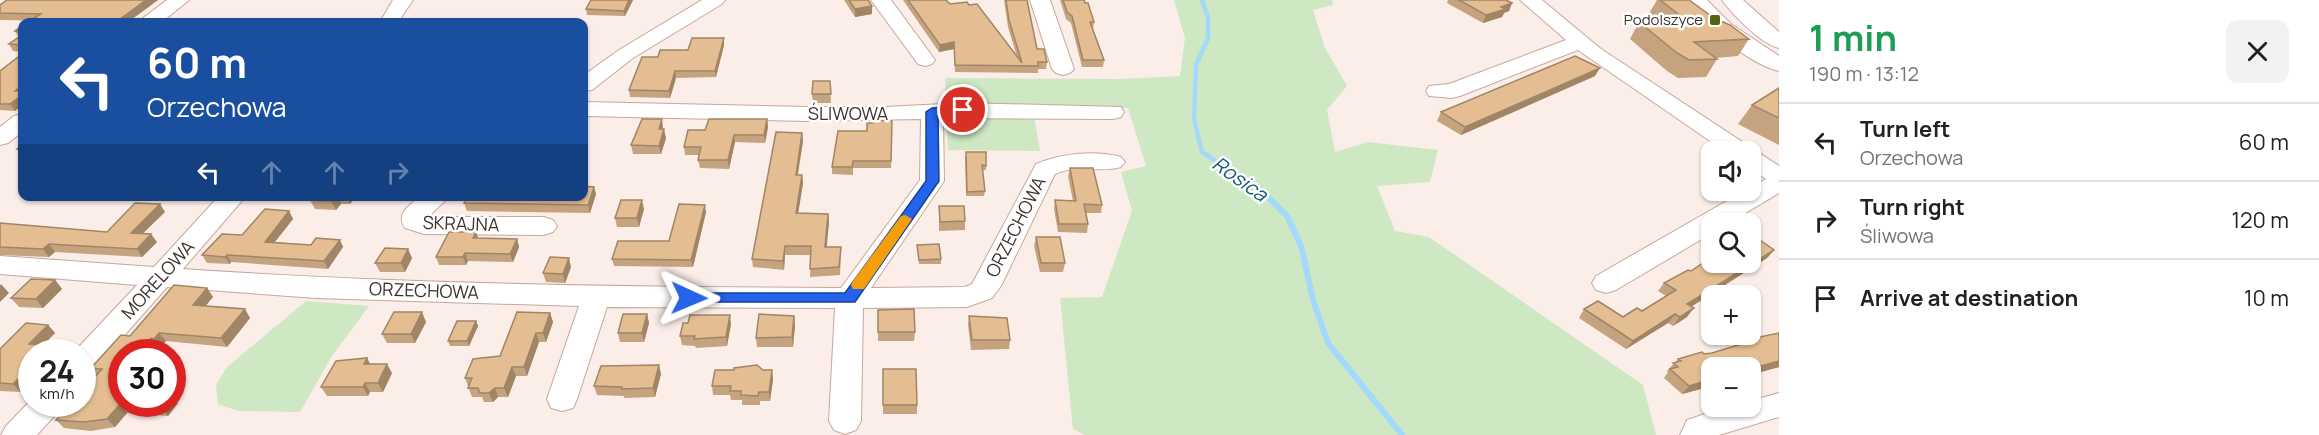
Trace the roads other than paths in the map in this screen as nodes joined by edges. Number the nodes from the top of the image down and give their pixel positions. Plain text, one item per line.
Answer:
1 (179, 0) edge
2 (403, 0) edge
3 (715, 0) edge
4 (881, 0) edge
5 (1040, 0) edge
6 (1530, 0) edge
7 (1697, 0) edge
8 (1732, 0) edge
9 (155, 18) edge
10 (392, 18) edge
11 (1779, 42) edge
12 (1582, 43) junction
13 (925, 60) dead end
14 (1779, 65) edge
15 (1063, 69) dead end
16 (588, 82) edge
17 (1437, 91) dead end
18 (588, 110) edge
19 (932, 112) junction
20 (1113, 112) dead end
21 (1727, 141) edge
22 (1113, 162) dead end
23 (1761, 165) edge
24 (1779, 177) edge
25 (1779, 182) edge
26 (230, 201) edge
27 (432, 201) edge
28 (544, 226) dead end
29 (0, 265) edge
30 (162, 276) junction
31 (1606, 283) dead end
32 (596, 297) junction
33 (849, 298) junction
34 (96, 348) edge
35 (562, 399) dead end
36 (1779, 405) edge
37 (33, 417) edge
38 (845, 421) dead end
39 (17, 435) edge
40 (1696, 435) edge

1 - 9 street
2 - 10 street
3 - 16 street
4 - 13 street
5 - 15 street
6 - 12 street
7 - 14 street
8 - 11 street
12 - 17 street
12 - 21 street
18 - 19 street, ŚLIWOWA
19 - 20 street, ŚLIWOWA
19 - 33 street
22 - 33 street, ORZECHOWA
23 - 24 street
25 - 31 street
26 - 30 street, MORELOWA
27 - 28 street, SKRAJNA
29 - 30 street, ORZECHOWA
30 - 32 street, ORZECHOWA
30 - 34 street, MORELOWA
32 - 33 street, ORZECHOWA
32 - 35 street
33 - 38 street
36 - 40 street
37 - 39 street

